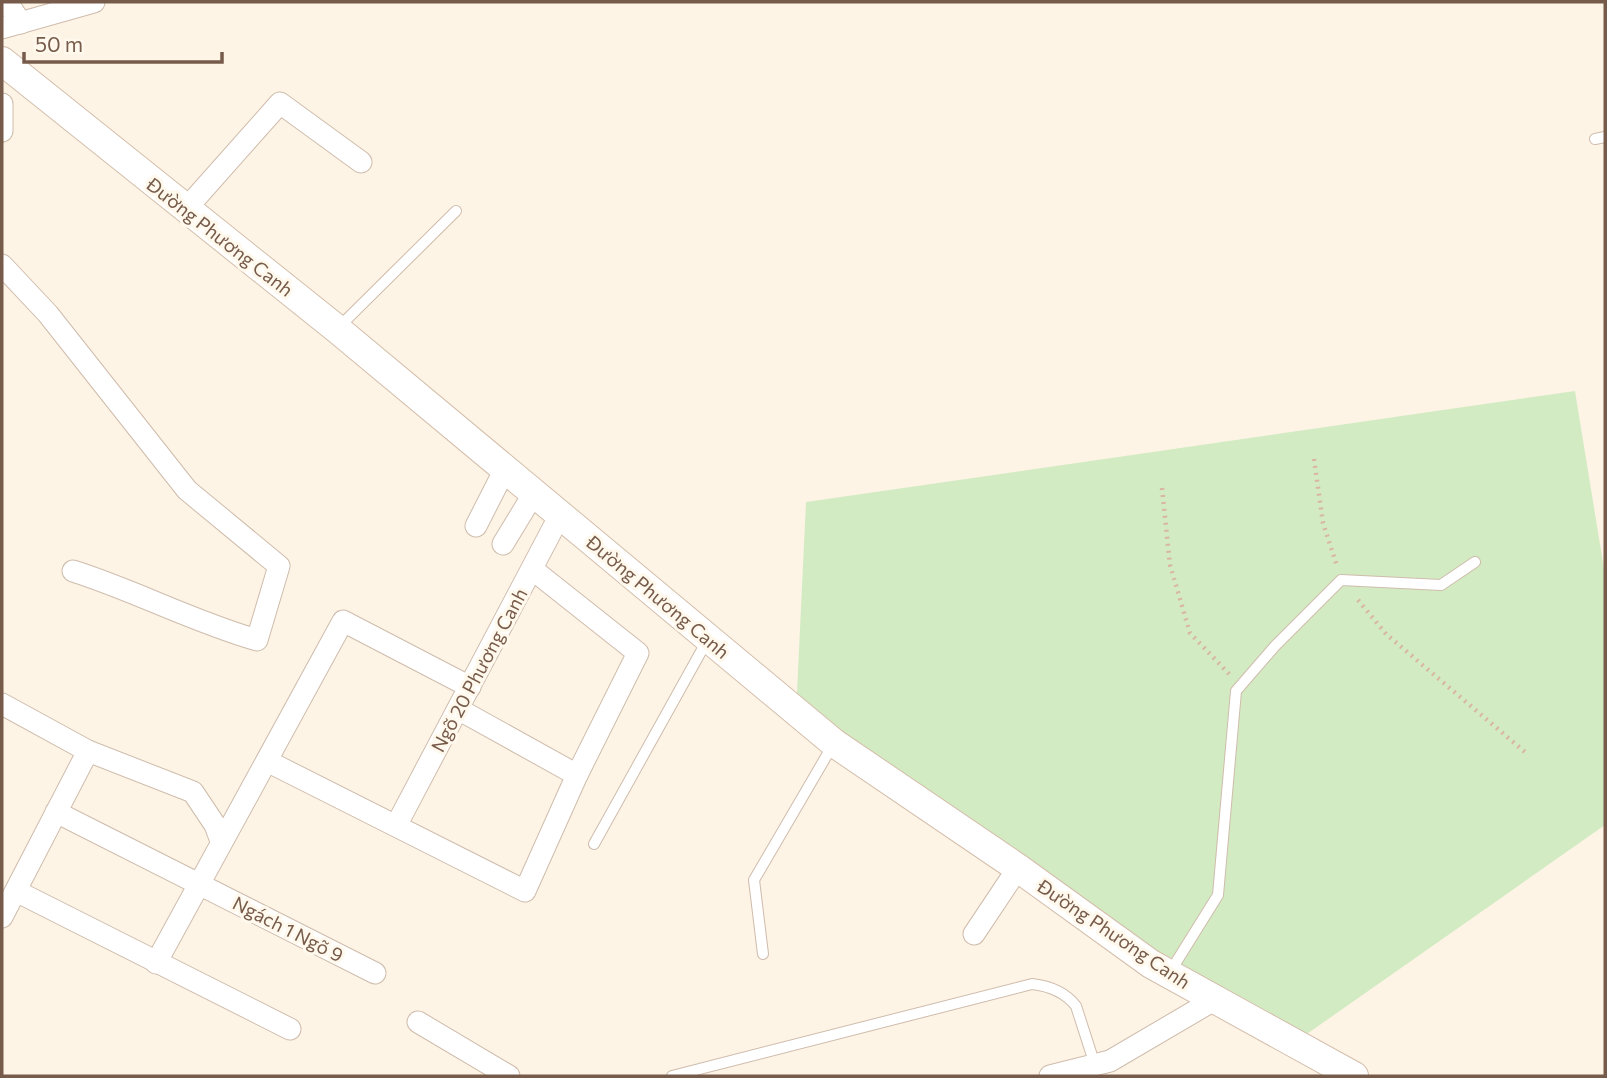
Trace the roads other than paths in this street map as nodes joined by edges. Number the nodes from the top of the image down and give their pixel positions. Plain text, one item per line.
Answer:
1 (7, 2) edge
2 (94, 2) edge
3 (25, 17) edge
4 (2, 61) edge
5 (2, 104) edge
6 (2, 131) edge
7 (361, 162) dead end
8 (185, 209) junction
9 (456, 211) dead end
10 (2, 265) edge
11 (337, 329) junction
12 (504, 471) junction
13 (534, 493) junction
14 (560, 515) junction
15 (476, 526) dead end
16 (503, 544) dead end
17 (1475, 562) dead end
18 (532, 569) junction
19 (73, 571) dead end
20 (708, 639) junction
21 (470, 687) junction
22 (2, 704) edge
23 (457, 709) junction
24 (834, 743) junction
25 (88, 751) junction
26 (267, 761) junction
27 (577, 775) junction
28 (56, 812) junction
29 (397, 824) junction
30 (221, 841) junction
31 (594, 844) dead end
32 (1018, 868) junction
33 (201, 885) junction
34 (16, 891) junction
35 (2, 917) edge
36 (974, 934) dead end
37 (763, 954) dead end
38 (156, 963) junction
39 (375, 973) dead end
40 (1169, 975) junction
41 (1214, 1000) junction
42 (418, 1022) dead end
43 (290, 1029) dead end
44 (1095, 1065) junction
45 (509, 1076) edge
46 (672, 1076) edge
47 (1050, 1076) edge
48 (1354, 1076) edge

1 - 3 street
2 - 3 street
4 - 8 street, Đường Phương Canh
5 - 6 street
7 - 8 street
8 - 11 street, Đường Phương Canh
9 - 11 lane
10 - 19 street
11 - 12 street, Đường Phương Canh
12 - 13 street, Đường Phương Canh
12 - 15 street
13 - 14 street, Đường Phương Canh
13 - 16 street
14 - 18 street, Ngõ 20 Phương Canh
14 - 20 street, Đường Phương Canh
17 - 40 lane
18 - 21 street, Ngõ 20 Phương Canh
18 - 27 street
20 - 24 street, Đường Phương Canh
20 - 31 lane
21 - 23 street, Ngõ 20 Phương Canh
21 - 26 street
22 - 25 street
23 - 27 street
23 - 29 street, Ngõ 20 Phương Canh
24 - 32 street, Đường Phương Canh
24 - 37 lane
25 - 28 street
25 - 30 street
26 - 29 street
26 - 30 street
27 - 29 street
28 - 33 street, Ngách 1 Ngõ 9
28 - 34 street
30 - 33 street
32 - 36 street
32 - 40 street, Đường Phương Canh
33 - 38 street
33 - 39 street, Ngách 1 Ngõ 9
34 - 35 street
34 - 38 street
38 - 43 street
40 - 41 street, Đường Phương Canh
41 - 44 street
41 - 48 street, Đường Phương Canh
42 - 45 street
44 - 46 lane
44 - 47 street

